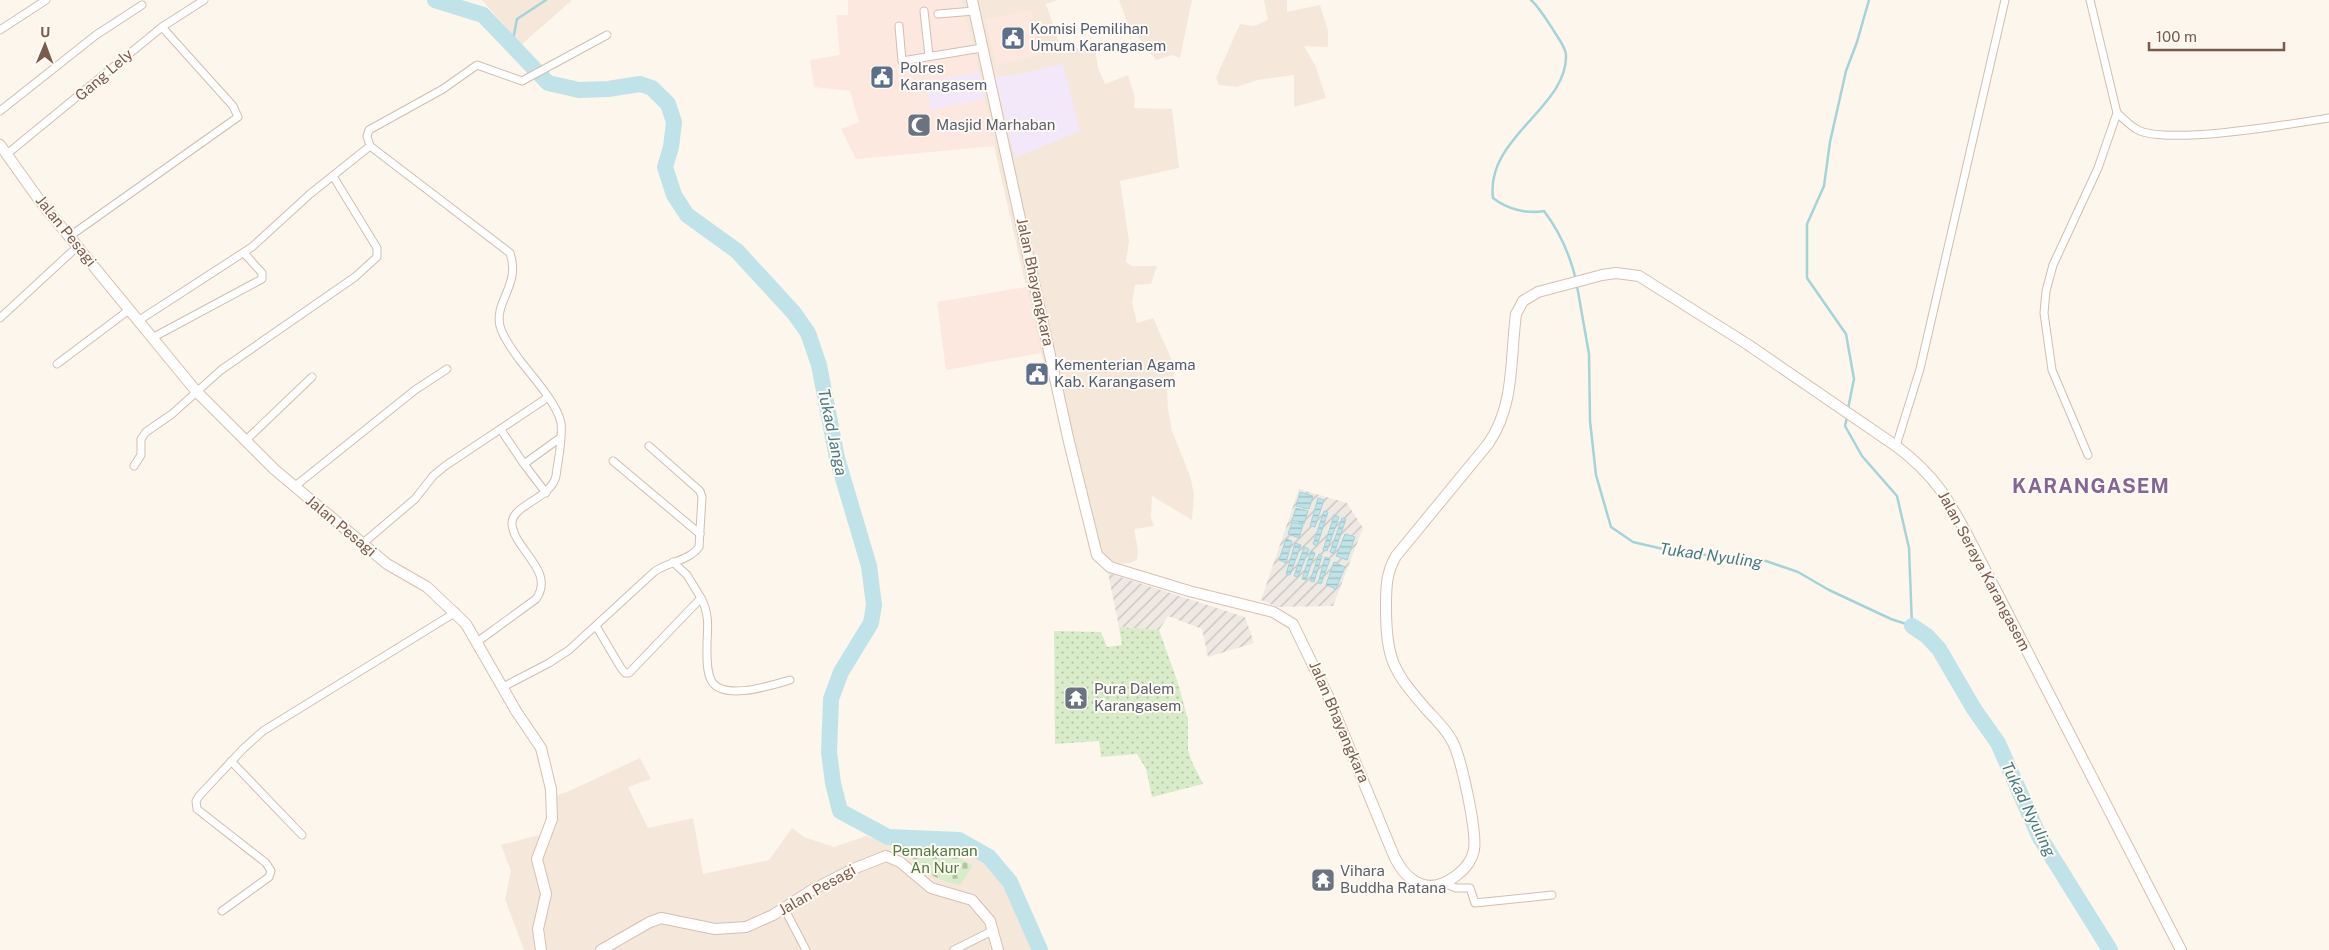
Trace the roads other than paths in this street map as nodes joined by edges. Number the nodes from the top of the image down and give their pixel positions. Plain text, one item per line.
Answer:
1 (46, 0) edge
2 (204, 0) edge
3 (972, 0) edge
4 (2005, 0) edge
5 (2090, 0) edge
6 (142, 5) dead end
7 (924, 11) dead end
8 (974, 11) junction
9 (938, 14) dead end
10 (900, 26) dead end
11 (162, 27) junction
12 (0, 30) edge
13 (607, 35) dead end
14 (982, 48) junction
15 (929, 56) junction
16 (0, 112) edge
17 (2117, 112) junction
18 (2329, 118) edge
19 (0, 145) edge
20 (370, 146) junction
21 (7, 154) junction
22 (333, 176) junction
23 (70, 236) junction
24 (78, 246) junction
25 (244, 253) junction
26 (129, 310) junction
27 (0, 318) edge
28 (138, 321) junction
29 (152, 338) junction
30 (57, 364) dead end
31 (447, 369) dead end
32 (312, 377) dead end
33 (196, 391) junction
34 (547, 398) junction
35 (501, 430) junction
36 (560, 438) junction
37 (245, 441) junction
38 (649, 446) dead end
39 (1896, 446) junction
40 (2088, 455) dead end
41 (612, 461) dead end
42 (524, 464) junction
43 (134, 466) dead end
44 (294, 487) junction
45 (546, 493) junction
46 (700, 534) junction
47 (362, 544) junction
48 (673, 562) junction
49 (701, 598) junction
50 (456, 612) junction
51 (596, 626) junction
52 (476, 642) junction
53 (790, 680) dead end
54 (503, 687) junction
55 (231, 762) junction
56 (302, 836) dead end
57 (1443, 883) junction
58 (1552, 895) dead end
59 (784, 908) junction
60 (222, 911) dead end
61 (994, 930) junction
62 (541, 950) edge
63 (601, 950) edge
64 (806, 950) edge
65 (954, 950) edge
66 (998, 950) edge
67 (2181, 950) edge

1 - 12 street
2 - 11 street, Gang Lely
3 - 8 street, Jalan Bhayangkara
4 - 39 street
5 - 17 street
6 - 16 street
7 - 15 street
8 - 9 street
8 - 14 street, Jalan Bhayangkara
10 - 15 street
11 - 21 street, Gang Lely
11 - 23 street
13 - 20 street
14 - 15 street
14 - 57 street, Jalan Bhayangkara
17 - 18 street
17 - 40 street
19 - 21 street, Jalan Pesagi
20 - 22 street
20 - 34 street
21 - 23 street, Jalan Pesagi
22 - 25 street
22 - 33 street
23 - 24 street, Jalan Pesagi
24 - 26 street, Jalan Pesagi
24 - 27 street
25 - 28 street
25 - 29 street
26 - 28 street, Jalan Pesagi
26 - 30 street
28 - 29 street, Jalan Pesagi
29 - 33 street, Jalan Pesagi
31 - 44 street
32 - 37 street
33 - 37 street, Jalan Pesagi
33 - 43 street
34 - 35 street
34 - 36 street
35 - 42 street
35 - 47 street
36 - 42 street
36 - 45 street
37 - 44 street, Jalan Pesagi
38 - 46 street
39 - 57 street, Jalan Seraya Karangasem
39 - 67 street, Jalan Seraya Karangasem
41 - 46 street
42 - 45 street
44 - 47 street, Jalan Pesagi
45 - 52 street
46 - 48 street
47 - 50 street, Jalan Pesagi
48 - 49 street
48 - 51 street
49 - 51 street
49 - 53 street
50 - 52 street, Jalan Pesagi
50 - 55 street
51 - 54 street
52 - 54 street, Jalan Pesagi
54 - 62 street, Jalan Pesagi
55 - 56 street
55 - 60 street
57 - 58 street
59 - 61 street, Jalan Pesagi
59 - 63 street, Jalan Pesagi
59 - 64 street
61 - 65 street
61 - 66 street, Jalan Pesagi

